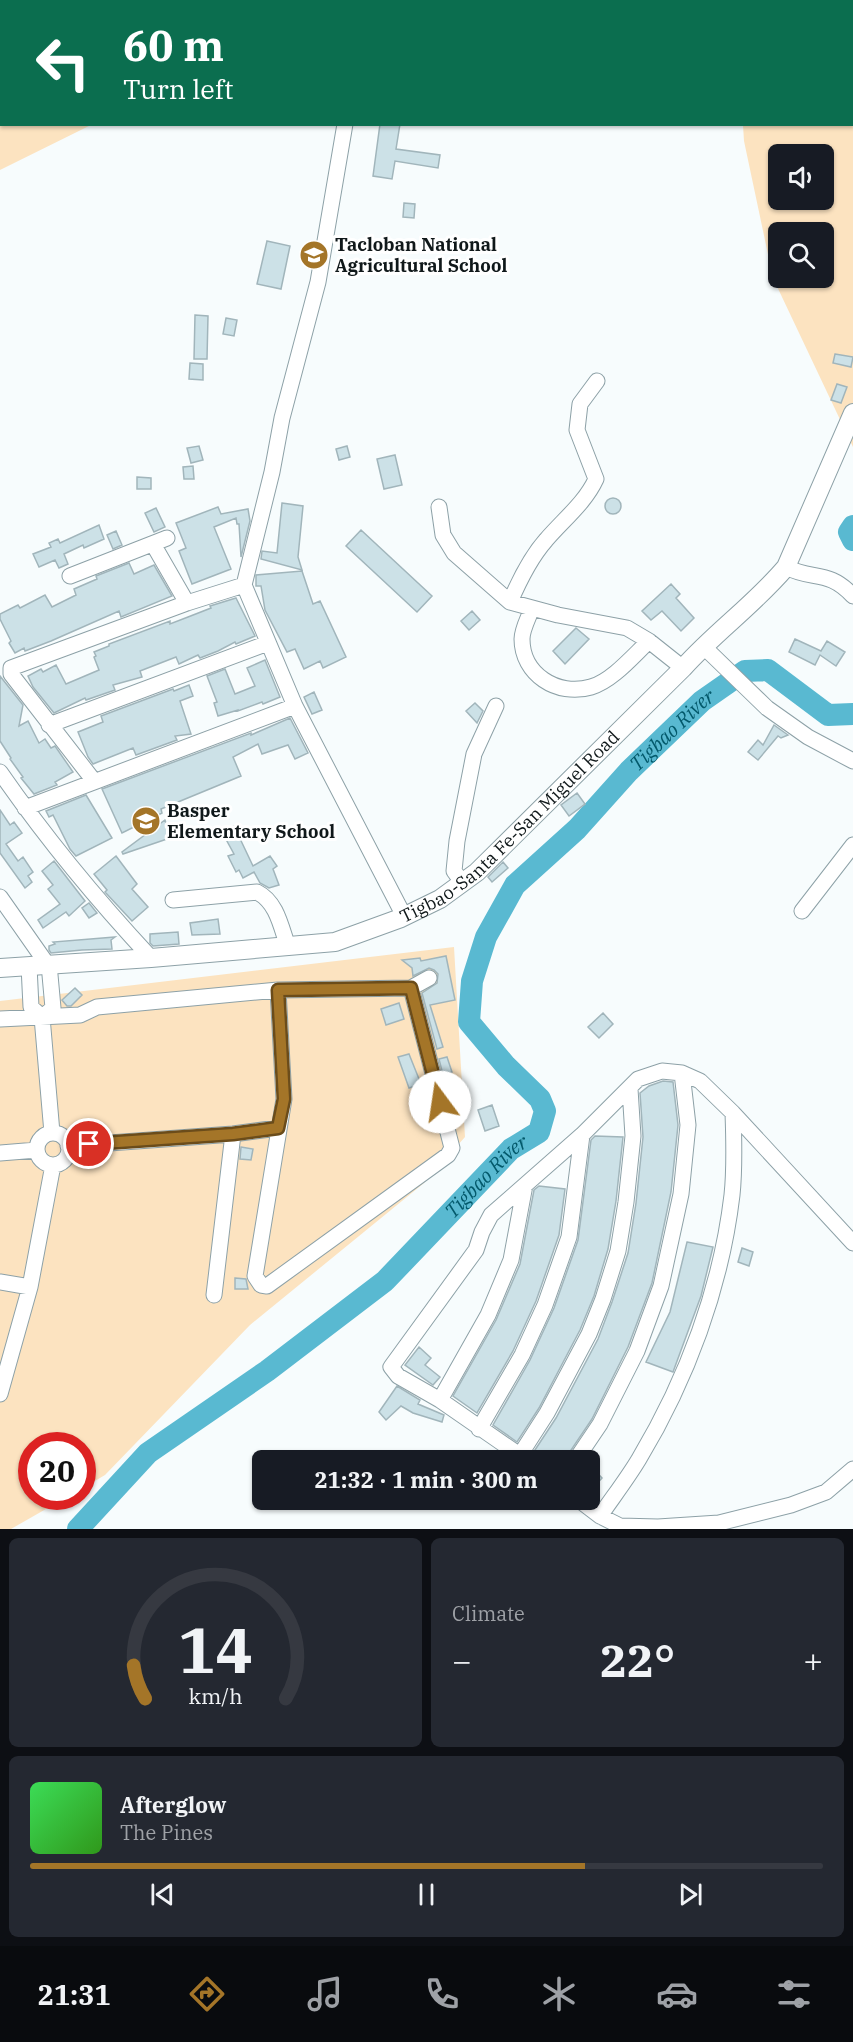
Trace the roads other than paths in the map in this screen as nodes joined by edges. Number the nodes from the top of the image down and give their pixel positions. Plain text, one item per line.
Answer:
1 (345, 126) edge
2 (597, 381) dead end
3 (853, 413) edge
4 (439, 507) dead end
5 (786, 567) junction
6 (70, 576) dead end
7 (244, 585) junction
8 (853, 596) edge
9 (510, 602) junction
10 (187, 603) junction
11 (532, 608) junction
12 (648, 641) junction
13 (268, 643) junction
14 (709, 651) junction
15 (682, 668) junction
16 (295, 706) junction
17 (496, 706) dead end
18 (49, 725) junction
19 (853, 761) edge
20 (0, 772) edge
21 (94, 781) junction
22 (25, 808) junction
23 (853, 845) edge
24 (462, 882) junction
25 (0, 897) edge
26 (173, 900) dead end
27 (802, 911) dead end
28 (404, 916) junction
29 (288, 947) junction
30 (152, 958) junction
31 (42, 965) junction
32 (0, 968) edge
33 (429, 978) dead end
34 (411, 988) junction
35 (278, 990) junction
36 (42, 1017) junction
37 (0, 1019) edge
38 (682, 1073) junction
39 (630, 1089) junction
40 (733, 1113) junction
41 (278, 1128) junction
42 (52, 1133) junction
43 (233, 1134) junction
44 (582, 1135) junction
45 (68, 1146) junction
46 (36, 1150) junction
47 (0, 1153) edge
48 (53, 1165) junction
49 (525, 1185) junction
50 (853, 1243) edge
51 (0, 1282) edge
52 (30, 1287) junction
53 (214, 1295) dead end
54 (0, 1393) edge
55 (440, 1400) junction
56 (479, 1429) junction
57 (512, 1450) edge
58 (528, 1450) edge
59 (582, 1450) edge
60 (853, 1469) edge
61 (592, 1510) edge
62 (600, 1516) junction

1 - 7 street
2 - 9 street
3 - 5 main road, Tigbao-Santa Fe-San Miguel Road
4 - 9 street
5 - 8 street
5 - 14 main road, Tigbao-Santa Fe-San Miguel Road
6 - 10 street
7 - 10 street
7 - 13 street
9 - 11 street
10 - 18 street
11 - 12 street
11 - 12 street
12 - 15 street
13 - 16 street
13 - 18 street
14 - 15 main road, Tigbao-Santa Fe-San Miguel Road
14 - 19 street
15 - 24 main road, Tigbao-Santa Fe-San Miguel Road
16 - 21 street
16 - 28 street
17 - 24 street
18 - 21 street
20 - 22 street
21 - 22 street
22 - 30 street
23 - 27 street
24 - 28 main road, Tigbao-Santa Fe-San Miguel Road
25 - 31 street
26 - 29 street
28 - 29 main road, Tigbao-Santa Fe-San Miguel Road
29 - 30 main road, Tigbao-Santa Fe-San Miguel Road
30 - 31 main road, Tigbao-Santa Fe-San Miguel Road
31 - 32 main road, Tigbao-Santa Fe-San Miguel Road
31 - 36 street
31 - 36 street
33 - 34 street
34 - 35 street
34 - 41 street
35 - 36 street
35 - 41 street
36 - 37 street
36 - 42 street
38 - 39 street
38 - 40 street
38 - 59 street
39 - 44 street
39 - 58 street
40 - 50 street
40 - 62 street
41 - 43 street
42 - 45 street
42 - 46 street
43 - 45 street
43 - 53 street
44 - 49 street
44 - 56 street
45 - 48 street
46 - 47 street
46 - 48 street
48 - 52 street
49 - 55 street
49 - 55 street
51 - 52 street
52 - 54 street
55 - 56 street
56 - 57 street
60 - 62 street
61 - 62 street

